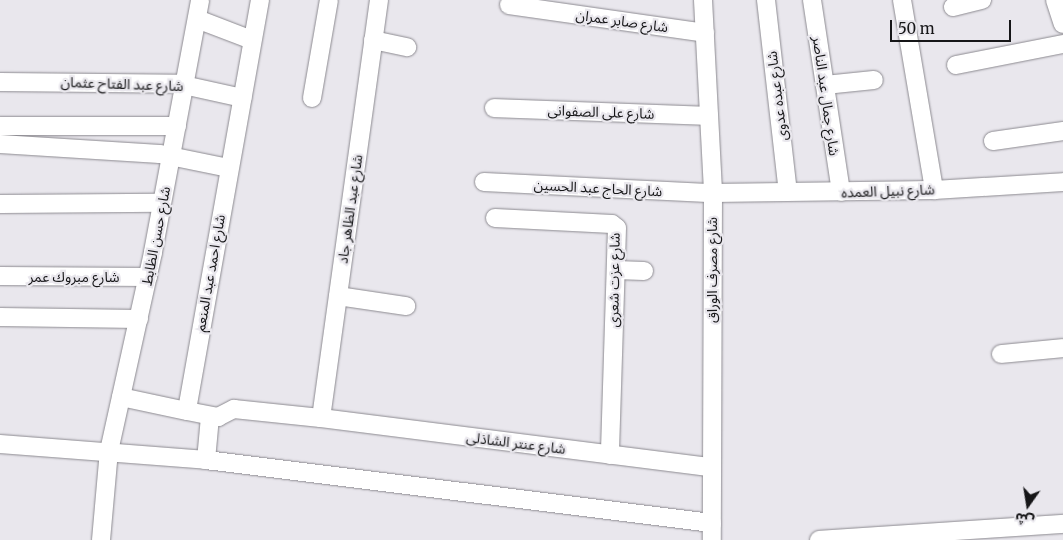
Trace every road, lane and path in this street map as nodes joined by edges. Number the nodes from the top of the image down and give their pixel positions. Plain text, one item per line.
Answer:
1 (200, 0) edge
2 (260, 0) edge
3 (329, 0) edge
4 (379, 0) edge
5 (703, 0) edge
6 (766, 0) edge
7 (812, 0) edge
8 (902, 0) edge
9 (982, 0) edge
10 (1055, 0) edge
11 (509, 5) dead end
12 (952, 8) dead end
13 (197, 19) junction
14 (1063, 24) edge
15 (705, 33) junction
16 (252, 40) junction
17 (373, 40) junction
18 (1063, 44) edge
19 (407, 47) dead end
20 (956, 65) dead end
21 (874, 80) dead end
22 (0, 82) edge
23 (185, 85) junction
24 (825, 85) junction
25 (242, 98) junction
26 (312, 98) dead end
27 (494, 108) dead end
28 (709, 116) junction
29 (0, 126) edge
30 (177, 126) junction
31 (1063, 131) edge
32 (993, 141) dead end
33 (0, 144) edge
34 (171, 158) junction
35 (229, 168) junction
36 (484, 182) dead end
37 (1063, 182) edge
38 (934, 190) junction
39 (788, 192) junction
40 (840, 192) junction
41 (713, 193) junction
42 (162, 203) junction
43 (0, 204) edge
44 (496, 218) dead end
45 (616, 270) junction
46 (644, 272) dead end
47 (0, 276) edge
48 (148, 277) junction
49 (338, 296) junction
50 (406, 306) dead end
51 (0, 316) edge
52 (139, 319) junction
53 (1063, 348) edge
54 (1001, 354) dead end
55 (121, 397) junction
56 (187, 411) junction
57 (210, 417) junction
58 (320, 418) junction
59 (0, 444) edge
60 (109, 451) junction
61 (610, 455) junction
62 (206, 460) junction
63 (711, 467) junction
64 (1063, 524) edge
65 (712, 532) edge
66 (102, 540) edge
67 (819, 540) edge

1 - 13 street, شارع حسن الظابط
2 - 16 street, شارع احمد عبد المنعم
3 - 26 street
4 - 17 street, شارع عبد الظاهر جاد
5 - 15 street, شارع مصرف الوراق
6 - 39 street, شارع عبده عدوى
7 - 24 street, شارع جمال عبد الناصر
8 - 38 street
9 - 12 street
10 - 14 street
11 - 15 street, شارع صابر عمران
13 - 16 street
13 - 23 street, شارع حسن الظابط
15 - 28 street, شارع مصرف الوراق
16 - 25 street, شارع احمد عبد المنعم
17 - 19 street
17 - 49 street, شارع عبد الظاهر جاد
18 - 20 street
21 - 24 street
22 - 23 street, شارع عبد الفتاح عثمان
23 - 25 street, شارع عبد الفتاح عثمان
23 - 30 street, شارع حسن الظابط
24 - 40 street, شارع جمال عبد الناصر
25 - 35 street, شارع احمد عبد المنعم
27 - 28 street, شارع على الصفوانى
28 - 41 street, شارع مصرف الوراق
29 - 30 street
30 - 34 street, شارع حسن الظابط
31 - 32 street
33 - 34 street
34 - 35 street
34 - 42 street, شارع حسن الظابط
35 - 56 street, شارع احمد عبد المنعم
36 - 41 street, شارع الحاج عبد الحسين
37 - 38 street, شارع نبيل العمده
38 - 40 street, شارع نبيل العمده
39 - 40 street, شارع نبيل العمده
39 - 41 street, شارع نبيل العمده
41 - 63 street, شارع مصرف الوراق
42 - 43 street
42 - 48 street, شارع حسن الظابط
44 - 45 street, شارع عزت شعرى
45 - 46 street
45 - 61 street, شارع عزت شعرى
47 - 48 street, شارع مبروك عمر
48 - 52 street, شارع حسن الظابط
49 - 50 street
49 - 58 street, شارع عبد الظاهر جاد
51 - 52 street
52 - 55 street, شارع حسن الظابط
53 - 54 street
55 - 56 street
55 - 60 street, شارع حسن الظابط
56 - 57 street
57 - 58 street
57 - 62 street
58 - 61 street, شارع عنتر الشاذلى
59 - 60 street
60 - 62 street
60 - 66 street, شارع حسن الظابط
61 - 63 street, شارع عنتر الشاذلى
62 - 65 street
63 - 65 street, شارع مصرف الوراق
64 - 67 street

